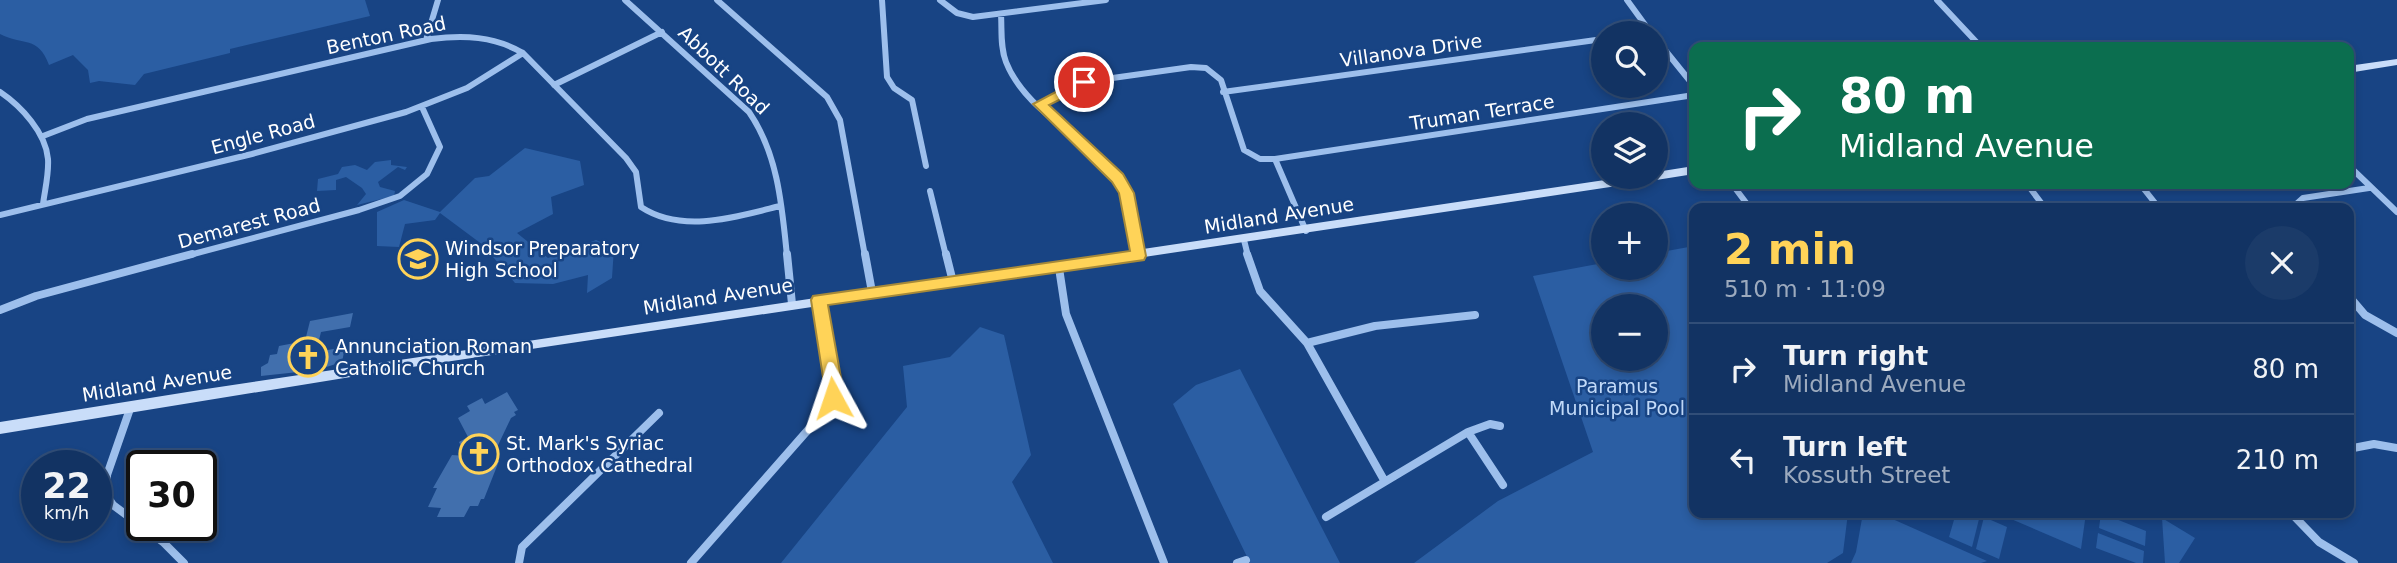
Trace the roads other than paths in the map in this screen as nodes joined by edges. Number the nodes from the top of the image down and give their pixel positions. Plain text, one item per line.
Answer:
1 (438, 0) edge
2 (625, 0) edge
3 (717, 0) edge
4 (882, 0) edge
5 (940, 0) edge
6 (1106, 0) edge
7 (1627, 0) edge
8 (1937, 0) edge
9 (1002, 14) junction
10 (1642, 21) edge
11 (662, 32) junction
12 (426, 40) junction
13 (1591, 41) edge
14 (1975, 42) edge
15 (523, 53) junction
16 (1668, 54) edge
17 (2397, 62) edge
18 (2354, 69) edge
19 (1689, 80) edge
20 (554, 85) junction
21 (0, 92) edge
22 (1223, 92) junction
23 (1689, 96) edge
24 (1040, 104) junction
25 (422, 107) junction
26 (43, 136) junction
27 (1275, 159) junction
28 (926, 166) dead end
29 (1689, 171) edge
30 (2354, 172) edge
31 (1668, 174) edge
32 (1591, 186) edge
33 (2369, 188) junction
34 (2144, 189) edge
35 (930, 191) dead end
36 (2155, 203) edge
37 (2298, 203) edge
38 (43, 204) junction
39 (780, 206) junction
40 (2397, 212) edge
41 (0, 215) edge
42 (1306, 231) junction
43 (1244, 240) junction
44 (1138, 256) junction
45 (1059, 268) junction
46 (953, 282) junction
47 (872, 292) junction
48 (819, 300) junction
49 (2354, 302) edge
50 (792, 304) junction
51 (0, 310) edge
52 (1475, 314) dead end
53 (2397, 333) edge
54 (1307, 342) junction
55 (131, 406) junction
56 (659, 413) dead end
57 (1500, 426) dead end
58 (0, 428) edge
59 (1468, 432) junction
60 (2354, 448) edge
61 (2397, 448) edge
62 (1384, 480) junction
63 (1503, 485) dead end
64 (1326, 517) dead end
65 (2296, 518) edge
66 (1246, 560) dead end
67 (184, 563) edge
68 (519, 563) edge
69 (691, 563) edge
70 (1164, 563) edge
71 (1237, 563) edge
72 (2354, 563) edge

1 - 12 street
2 - 11 street, Abbott Road
3 - 47 street
4 - 28 street
5 - 9 street
6 - 9 street
7 - 10 street
8 - 14 street
9 - 24 street
11 - 20 street
11 - 39 street, Abbott Road
12 - 15 street, Benton Road
12 - 26 street, Benton Road
13 - 22 street, Villanova Drive
15 - 20 street, Benton Road
15 - 25 street, Engle Road
16 - 19 street
17 - 18 street
20 - 39 street, Benton Road
21 - 26 street
22 - 24 street
22 - 27 street
23 - 27 street, Truman Terrace
24 - 44 street
25 - 38 street, Engle Road
25 - 51 street, Demarest Road
26 - 38 street
27 - 42 street
29 - 31 street
30 - 33 street
32 - 42 street, Midland Avenue
33 - 37 street
33 - 40 street
34 - 36 street
35 - 46 street
38 - 41 street, Engle Road
39 - 50 street, Abbott Road
42 - 43 street, Midland Avenue
43 - 44 street, Midland Avenue
43 - 54 street
44 - 45 street, Midland Avenue
45 - 46 street, Midland Avenue
45 - 70 street
46 - 47 street, Midland Avenue
47 - 48 street, Midland Avenue
48 - 50 street, Midland Avenue
48 - 69 street
49 - 53 street
50 - 55 street, Midland Avenue
52 - 54 street
54 - 62 street
55 - 58 street, Midland Avenue
55 - 67 street
56 - 68 street
57 - 59 street
59 - 62 street
59 - 63 street
60 - 61 street
62 - 64 street
65 - 72 street
66 - 71 street

